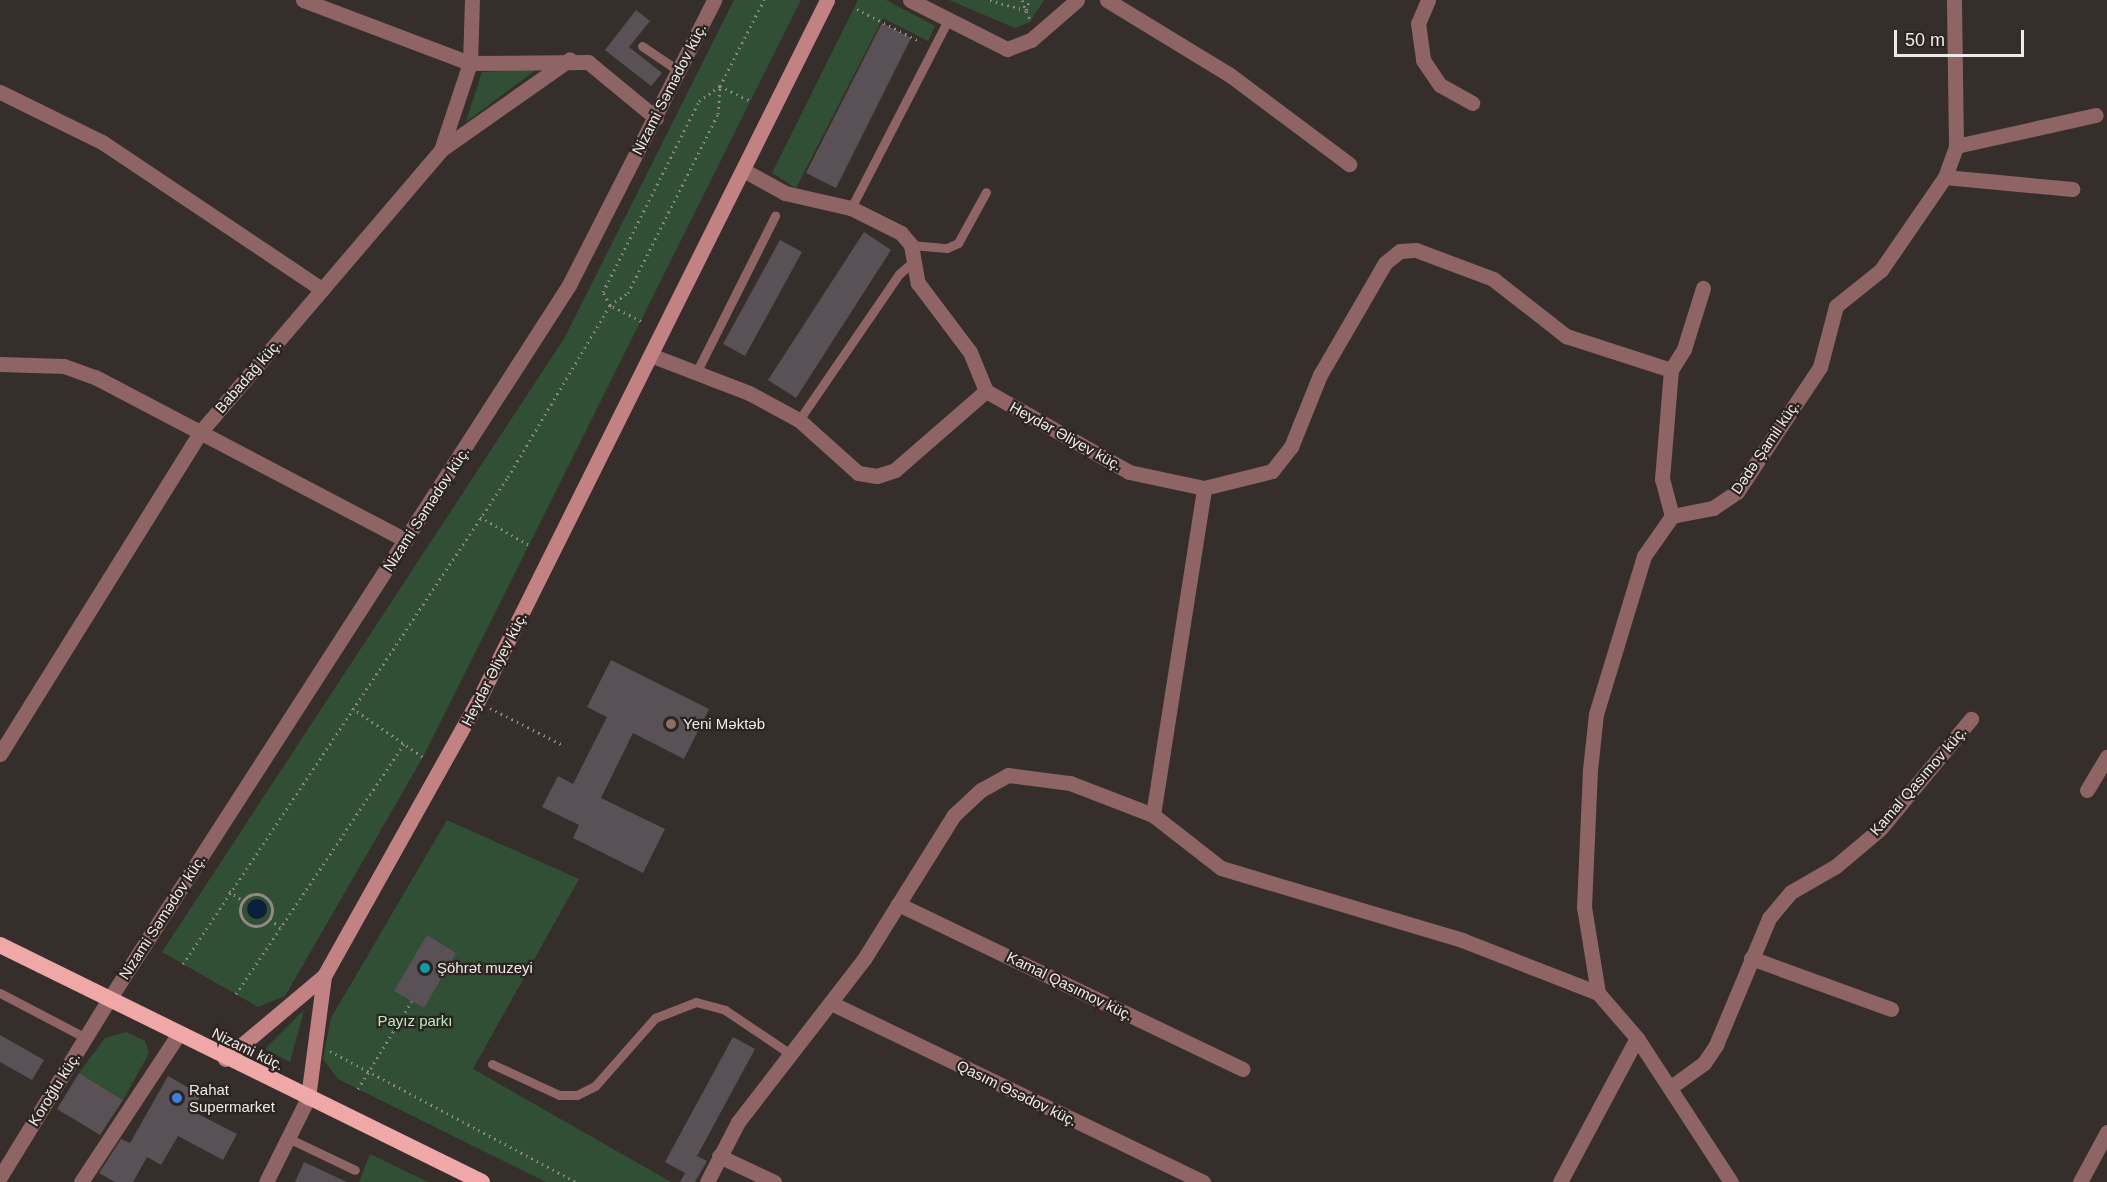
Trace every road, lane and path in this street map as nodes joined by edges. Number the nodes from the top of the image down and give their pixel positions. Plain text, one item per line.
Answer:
1 (303, 0) edge
2 (472, 0) edge
3 (714, 0) edge
4 (764, 0) edge
5 (827, 0) edge
6 (910, 0) edge
7 (990, 0) edge
8 (1022, 0) edge
9 (1030, 0) edge
10 (1077, 0) edge
11 (1107, 0) edge
12 (1428, 0) edge
13 (1954, 0) edge
14 (857, 9) dead end
15 (1026, 10) junction
16 (948, 20) junction
17 (1030, 21) dead end
18 (642, 46) dead end
19 (933, 49) junction
20 (570, 58) junction
21 (470, 63) junction
22 (679, 71) junction
23 (720, 86) junction
24 (0, 92) edge
25 (751, 100) dead end
26 (1472, 103) dead end
27 (2096, 115) dead end
28 (656, 118) junction
29 (1956, 146) junction
30 (441, 150) junction
31 (1349, 164) dead end
32 (745, 171) junction
33 (1945, 177) junction
34 (2072, 189) dead end
35 (986, 192) dead end
36 (851, 208) junction
37 (775, 216) dead end
38 (911, 245) junction
39 (913, 262) junction
40 (1703, 288) dead end
41 (322, 290) junction
42 (610, 305) junction
43 (641, 321) dead end
44 (653, 356) junction
45 (0, 364) edge
46 (1671, 370) junction
47 (697, 371) junction
48 (986, 391) junction
49 (799, 420) junction
50 (202, 430) junction
51 (1204, 488) junction
52 (480, 516) junction
53 (1672, 516) junction
54 (406, 540) junction
55 (529, 545) dead end
56 (478, 701) junction
57 (352, 708) junction
58 (1971, 719) dead end
59 (404, 744) junction
60 (563, 744) dead end
61 (0, 754) edge
62 (423, 757) dead end
63 (2107, 757) edge
64 (2087, 790) dead end
65 (1153, 815) junction
66 (229, 891) junction
67 (242, 900) junction
68 (898, 904) junction
69 (270, 919) junction
70 (281, 927) junction
71 (0, 945) edge
72 (1751, 958) junction
73 (183, 964) dead end
74 (324, 976) junction
75 (0, 993) edge
76 (1598, 993) junction
77 (236, 994) dead end
78 (108, 1001) junction
79 (412, 1001) dead end
80 (831, 1003) junction
81 (1891, 1009) dead end
82 (178, 1035) junction
83 (86, 1038) junction
84 (1637, 1038) junction
85 (323, 1047) dead end
86 (789, 1053) junction
87 (225, 1059) junction
88 (492, 1064) dead end
89 (1243, 1069) dead end
90 (368, 1072) junction
91 (1671, 1088) junction
92 (358, 1089) dead end
93 (308, 1098) junction
94 (2107, 1132) edge
95 (288, 1138) junction
96 (719, 1156) junction
97 (355, 1170) dead end
98 (0, 1177) edge
99 (475, 1181) edge
100 (81, 1182) edge
101 (266, 1182) edge
102 (576, 1182) edge
103 (707, 1182) edge
104 (774, 1182) edge
105 (1203, 1182) edge
106 (1560, 1182) edge
107 (1731, 1182) edge
108 (2080, 1182) edge

1 - 21 street
2 - 21 street, Babadağ küç.
3 - 22 street, Nizami Səmədov küç.
4 - 23 path
5 - 32 main road, Heydər Əliyev küç.
6 - 16 street
7 - 15 path
8 - 15 path
9 - 15 path
10 - 16 street
11 - 31 street
12 - 26 street
13 - 29 street, Dədə Şamil küç.
14 - 19 path
15 - 17 path
16 - 19 lane
18 - 22 lane
19 - 36 lane
20 - 21 street
20 - 28 street
20 - 30 street
21 - 30 street, Babadağ küç.
22 - 28 street, Nizami Səmədov küç.
23 - 25 path
23 - 42 path
23 - 42 path
24 - 41 street
27 - 29 street
28 - 54 street, Nizami Səmədov küç.
29 - 33 street, Dədə Şamil küç.
30 - 41 street, Babadağ küç.
32 - 36 street
32 - 44 main road, Heydər Əliyev küç.
33 - 34 street
33 - 53 street, Dədə Şamil küç.
35 - 38 lane
36 - 38 street
37 - 47 lane
38 - 39 street
39 - 48 street
39 - 49 lane
40 - 46 street
41 - 50 street, Babadağ küç.
42 - 43 path
42 - 52 path
44 - 47 street
44 - 56 main road, Heydər Əliyev küç.
45 - 50 street
46 - 51 street, Heydər Əliyev küç.
46 - 53 street
47 - 49 street
48 - 49 street
48 - 51 street, Heydər Əliyev küç.
50 - 54 street
50 - 61 street, Babadağ küç.
51 - 65 street
52 - 55 path
52 - 57 path
53 - 76 street
54 - 78 street, Nizami Səmədov küç.
56 - 60 path
56 - 74 main road, Heydər Əliyev küç.
57 - 59 path
57 - 66 path
58 - 72 street, Kamal Qasımov küç.
59 - 62 path
59 - 70 path
63 - 64 street
65 - 68 street
65 - 76 street
66 - 67 path
66 - 73 path
67 - 69 path
67 - 69 path
68 - 80 street
68 - 89 street, Kamal Qasımov küç.
69 - 70 path
70 - 77 path
71 - 78 highway, Nizami küç.
72 - 81 street
72 - 91 street, Kamal Qasımov küç.
74 - 87 main road
74 - 93 main road
75 - 83 lane
76 - 84 street
78 - 82 highway, Nizami küç.
78 - 83 street, Koroğlu küç.
79 - 90 path
80 - 86 street
80 - 105 street, Qasım Əsədov küç.
82 - 87 highway, Nizami küç.
82 - 100 street
83 - 98 street, Koroğlu küç.
84 - 91 street
84 - 106 street
85 - 90 path
86 - 88 lane
86 - 96 street
87 - 93 highway, Nizami küç.
90 - 92 path
90 - 102 path
91 - 107 street
93 - 95 street
93 - 99 highway, Nizami küç.
94 - 108 street
95 - 97 lane
95 - 101 street
96 - 103 street
96 - 104 street

